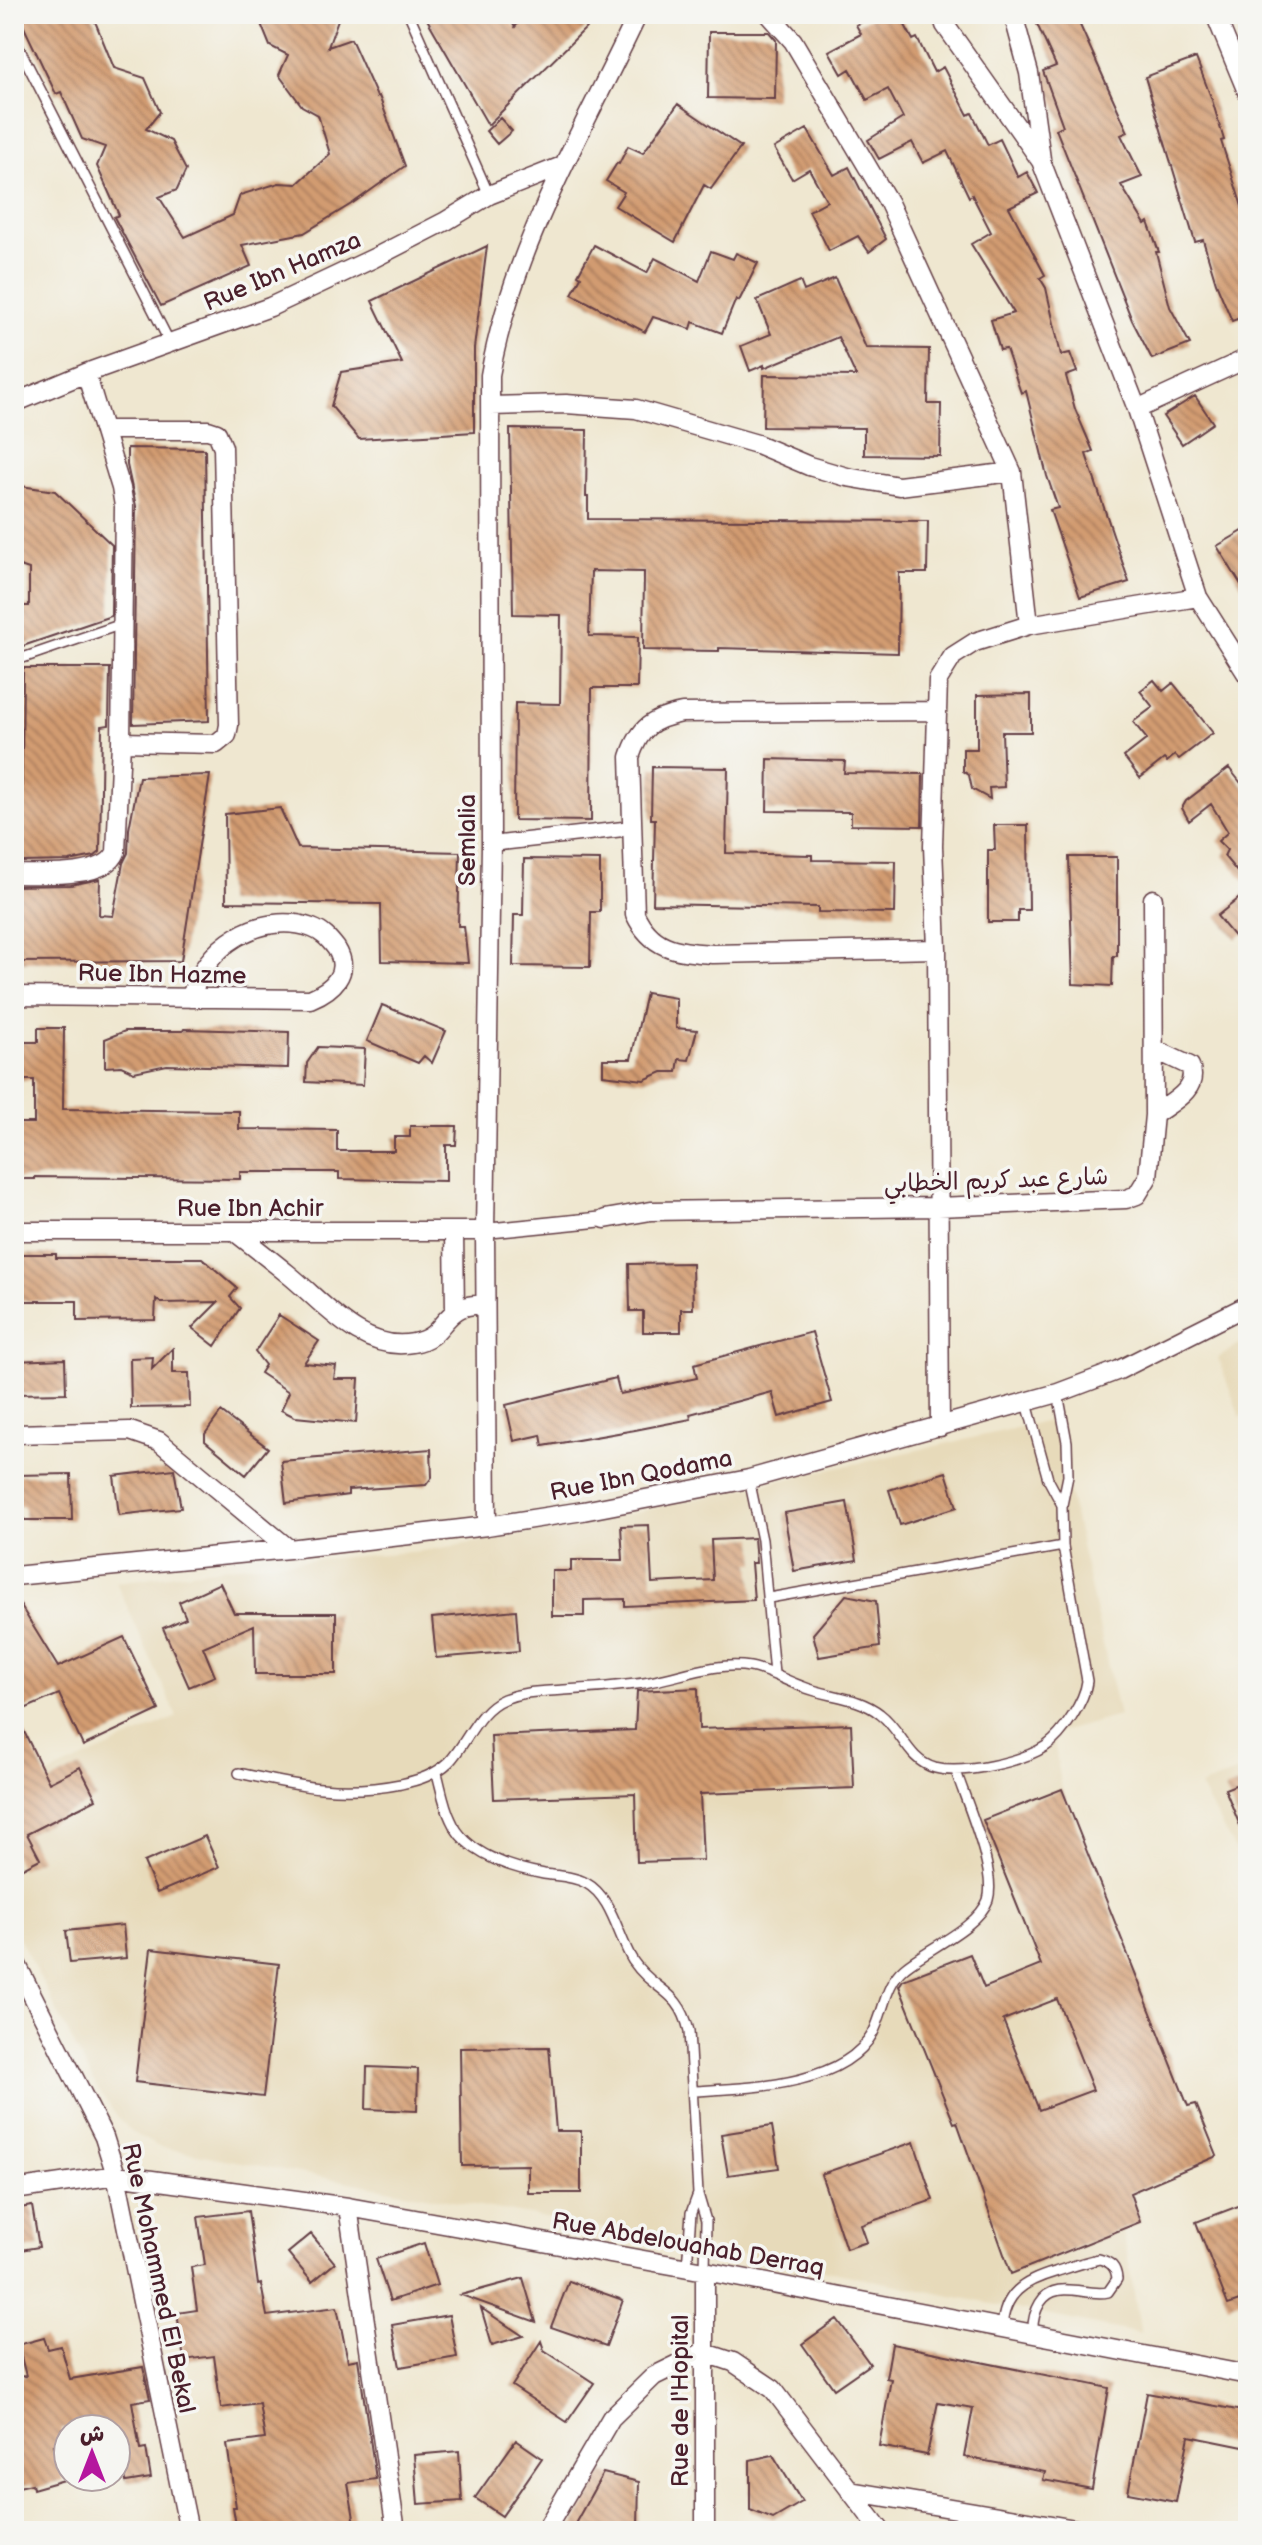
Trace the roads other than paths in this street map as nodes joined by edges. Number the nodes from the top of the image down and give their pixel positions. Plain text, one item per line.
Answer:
1 (409, 14) edge
2 (638, 14) edge
3 (769, 14) edge
4 (942, 14) edge
5 (1013, 14) edge
6 (1215, 14) edge
7 (14, 38) edge
8 (1248, 94) edge
9 (1041, 161) junction
10 (562, 166) junction
11 (489, 195) junction
12 (170, 343) junction
13 (1248, 358) edge
14 (86, 373) junction
15 (14, 403) edge
16 (490, 406) junction
17 (1137, 409) junction
18 (105, 430) junction
19 (1012, 472) junction
20 (1198, 597) junction
21 (122, 624) junction
22 (1029, 625) junction
23 (14, 661) edge
24 (1248, 676) edge
25 (936, 711) junction
26 (121, 742) junction
27 (632, 828) junction
28 (491, 844) junction
29 (14, 874) edge
30 (1153, 899) dead end
31 (937, 949) junction
32 (14, 996) edge
33 (191, 998) junction
34 (1154, 1049) junction
35 (1154, 1115) junction
36 (938, 1207) junction
37 (605, 1219) joint
38 (14, 1231) edge
39 (454, 1231) junction
40 (485, 1231) junction
41 (235, 1232) junction
42 (485, 1304) junction
43 (1248, 1305) edge
44 (455, 1312) junction
45 (1058, 1393) junction
46 (1027, 1403) junction
47 (940, 1427) junction
48 (14, 1434) edge
49 (749, 1479) junction
50 (1062, 1505) junction
51 (487, 1526) junction
52 (1063, 1546) junction
53 (289, 1549) junction
54 (14, 1576) edge
55 (769, 1598) junction
56 (774, 1674) junction
57 (956, 1771) junction
58 (239, 1773) dead end
59 (437, 1773) junction
60 (14, 1959) edge
61 (693, 2091) junction
62 (116, 2175) junction
63 (14, 2190) edge
64 (698, 2194) junction
65 (348, 2207) junction
66 (696, 2270) junction
67 (1002, 2328) junction
68 (1033, 2335) junction
69 (703, 2352) junction
70 (1248, 2375) edge
71 (850, 2491) junction
72 (189, 2531) edge
73 (396, 2531) edge
74 (545, 2531) edge
75 (705, 2531) edge
76 (881, 2531) edge
77 (1087, 2531) edge

1 - 11 lane
2 - 10 street, Semlalia
3 - 19 street
4 - 9 street
5 - 9 street
6 - 8 street
7 - 12 lane
9 - 17 street
10 - 11 street, Rue Ibn Hamza
10 - 16 street, Semlalia
11 - 12 street, Rue Ibn Hamza
12 - 14 street, Rue Ibn Hamza
13 - 17 street
14 - 15 street, Rue Ibn Hamza
14 - 18 street
16 - 19 street
16 - 28 street, Semlalia
17 - 20 street
18 - 21 street
18 - 26 street
19 - 22 street
20 - 22 street
20 - 24 street
21 - 23 lane
21 - 26 street
22 - 25 street
25 - 27 street
25 - 31 street
26 - 29 street
27 - 28 street
27 - 31 street
28 - 40 street, Semlalia
30 - 34 street, شارع عبد كريم الخطابي
31 - 36 street
32 - 33 street, Rue Ibn Hazme
33 - 33 street, Rue Ibn Hazme
34 - 35 street, شارع عبد كريم الخطابي
34 - 35 street
35 - 36 street, شارع عبد كريم الخطابي
36 - 37 street, شارع عبد كريم الخطابي
36 - 47 street
37 - 40 street
38 - 41 street, Rue Ibn Achir
39 - 40 street, Rue Ibn Achir
39 - 41 street, Rue Ibn Achir
39 - 44 street
40 - 42 street, Semlalia
41 - 44 street
42 - 44 street
42 - 51 street, Semlalia
43 - 45 street, Rue Ibn Qodama
45 - 46 street, Rue Ibn Qodama
45 - 50 lane
46 - 47 street, Rue Ibn Qodama
46 - 50 lane
47 - 49 street, Rue Ibn Qodama
48 - 53 street
49 - 51 street, Rue Ibn Qodama
49 - 55 lane
50 - 52 lane
51 - 53 street, Rue Ibn Qodama
52 - 55 lane
52 - 57 lane
53 - 54 street, Rue Ibn Qodama
55 - 56 lane
56 - 57 lane
56 - 59 lane
57 - 61 lane
58 - 59 lane
59 - 61 lane
60 - 62 street, Rue Mohammed El Bekal
61 - 64 lane
62 - 63 street, Rue Abdelouahab Derraq
62 - 65 street, Rue Abdelouahab Derraq
62 - 72 street, Rue Mohammed El Bekal
64 - 66 lane
64 - 66 lane
65 - 66 street, Rue Abdelouahab Derraq
65 - 73 street
66 - 67 street, Rue Abdelouahab Derraq
66 - 69 street, Rue de l'Hopital
67 - 68 street, Rue Abdelouahab Derraq
67 - 68 lane
68 - 70 street, Rue Abdelouahab Derraq
69 - 71 street
69 - 74 street
69 - 75 street, Rue de l'Hopital
71 - 76 street
71 - 77 street

